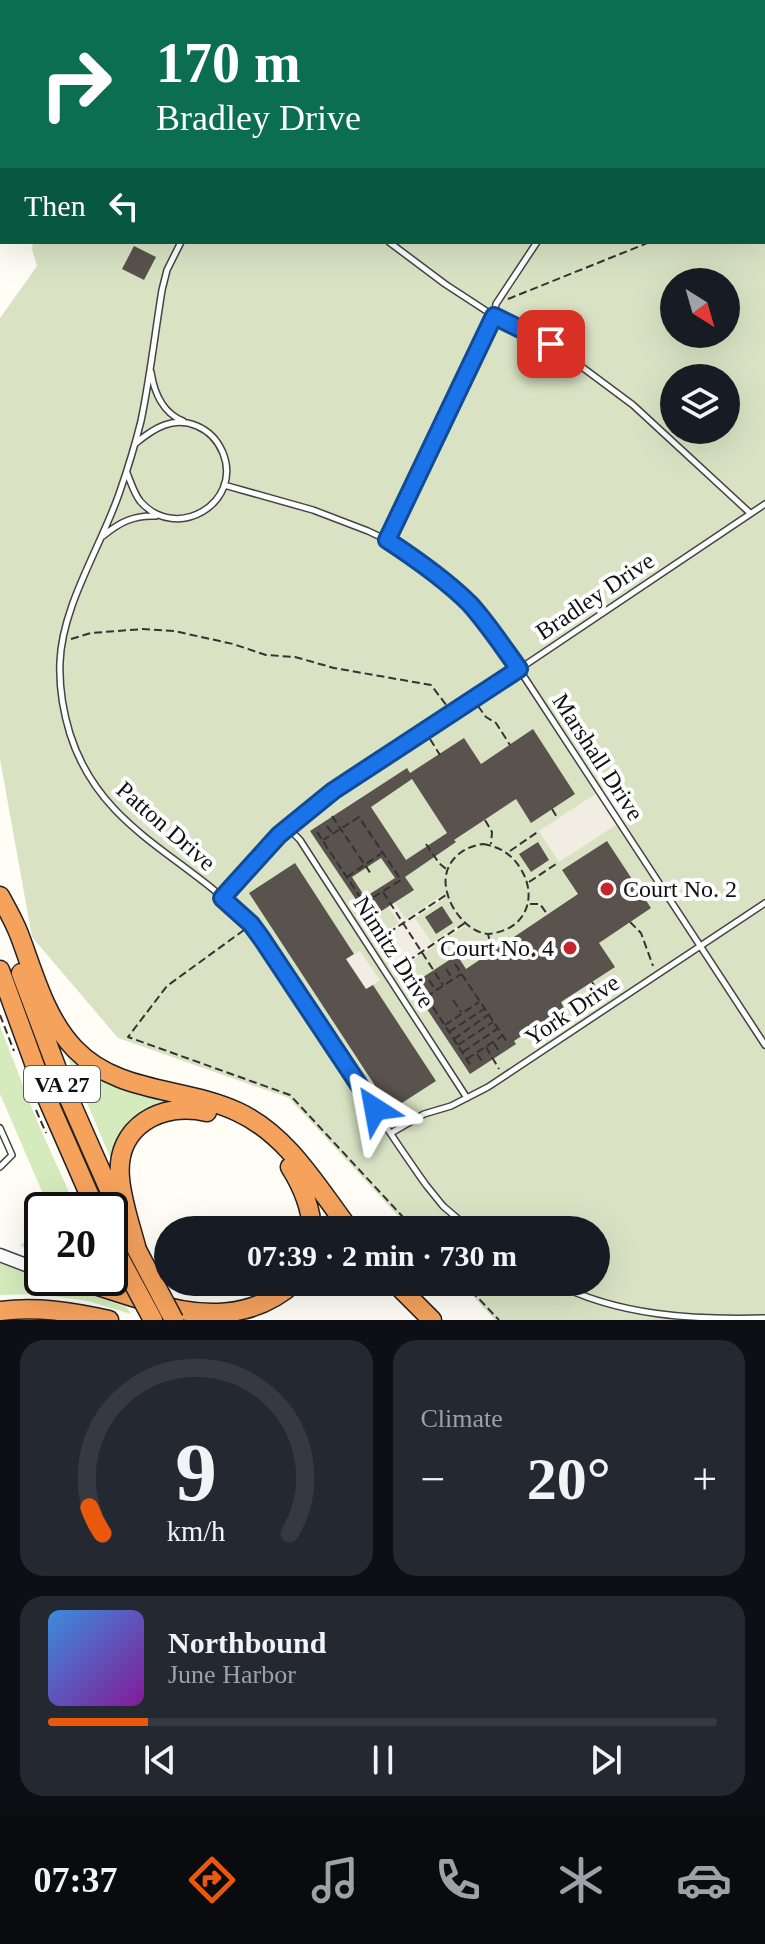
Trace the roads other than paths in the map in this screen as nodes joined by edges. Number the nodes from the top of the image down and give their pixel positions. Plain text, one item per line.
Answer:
1 (180, 244) edge
2 (392, 244) edge
3 (536, 244) edge
4 (494, 316) junction
5 (150, 362) junction
6 (188, 423) junction
7 (135, 444) junction
8 (126, 473) junction
9 (224, 485) junction
10 (765, 504) edge
11 (750, 513) junction
12 (166, 517) junction
13 (103, 536) junction
14 (387, 540) junction
15 (519, 669) junction
16 (288, 828) junction
17 (0, 896) edge
18 (222, 898) junction
19 (765, 903) edge
20 (0, 912) edge
21 (700, 947) junction
22 (0, 970) edge
23 (765, 1045) edge
24 (467, 1098) junction
25 (0, 1128) edge
26 (391, 1133) junction
27 (297, 1160) junction
28 (0, 1167) edge
29 (88, 1192) edge
30 (310, 1216) edge
31 (317, 1216) edge
32 (339, 1216) edge
33 (455, 1216) edge
34 (137, 1250) junction
35 (0, 1255) edge
36 (24, 1264) edge
37 (128, 1272) edge
38 (128, 1295) edge
39 (105, 1296) edge
40 (281, 1296) edge
41 (294, 1296) edge
42 (408, 1296) edge
43 (586, 1296) edge
44 (5, 1309) edge
45 (765, 1318) edge
46 (109, 1320) edge
47 (153, 1320) edge
48 (174, 1320) edge
49 (183, 1320) edge
50 (258, 1320) edge
51 (432, 1320) edge

1 - 5 lane, Patton Drive
2 - 4 lane
3 - 4 lane
4 - 11 lane
4 - 14 lane
5 - 6 lane
5 - 7 lane, Patton Drive
6 - 7 lane
6 - 9 lane
7 - 8 lane, Patton Drive
8 - 12 lane
8 - 13 lane, Patton Drive
9 - 12 lane
9 - 14 lane, Marshall Drive
10 - 11 lane, Bradley Drive
11 - 15 lane, Bradley Drive
12 - 13 lane
13 - 18 lane, Patton Drive
14 - 15 lane, Marshall Drive
15 - 16 lane, Bradley Drive
15 - 21 lane, Marshall Drive
16 - 18 lane, Bradley Drive
16 - 24 lane, Nimitz Drive
17 - 27 highway
18 - 26 lane, Patton Drive
19 - 21 lane, York Drive
20 - 34 highway, VA 27
21 - 23 lane, Marshall Drive
21 - 24 lane, York Drive
22 - 29 highway, VA 27
24 - 26 lane, York Drive
25 - 28 lane
26 - 33 lane, Patton Drive
27 - 31 highway
27 - 32 highway
30 - 34 highway
34 - 48 highway, VA 27, bridge
35 - 36 street
37 - 47 highway, bridge
38 - 40 highway
39 - 49 highway
41 - 50 highway
42 - 51 highway
43 - 45 lane
44 - 46 highway

